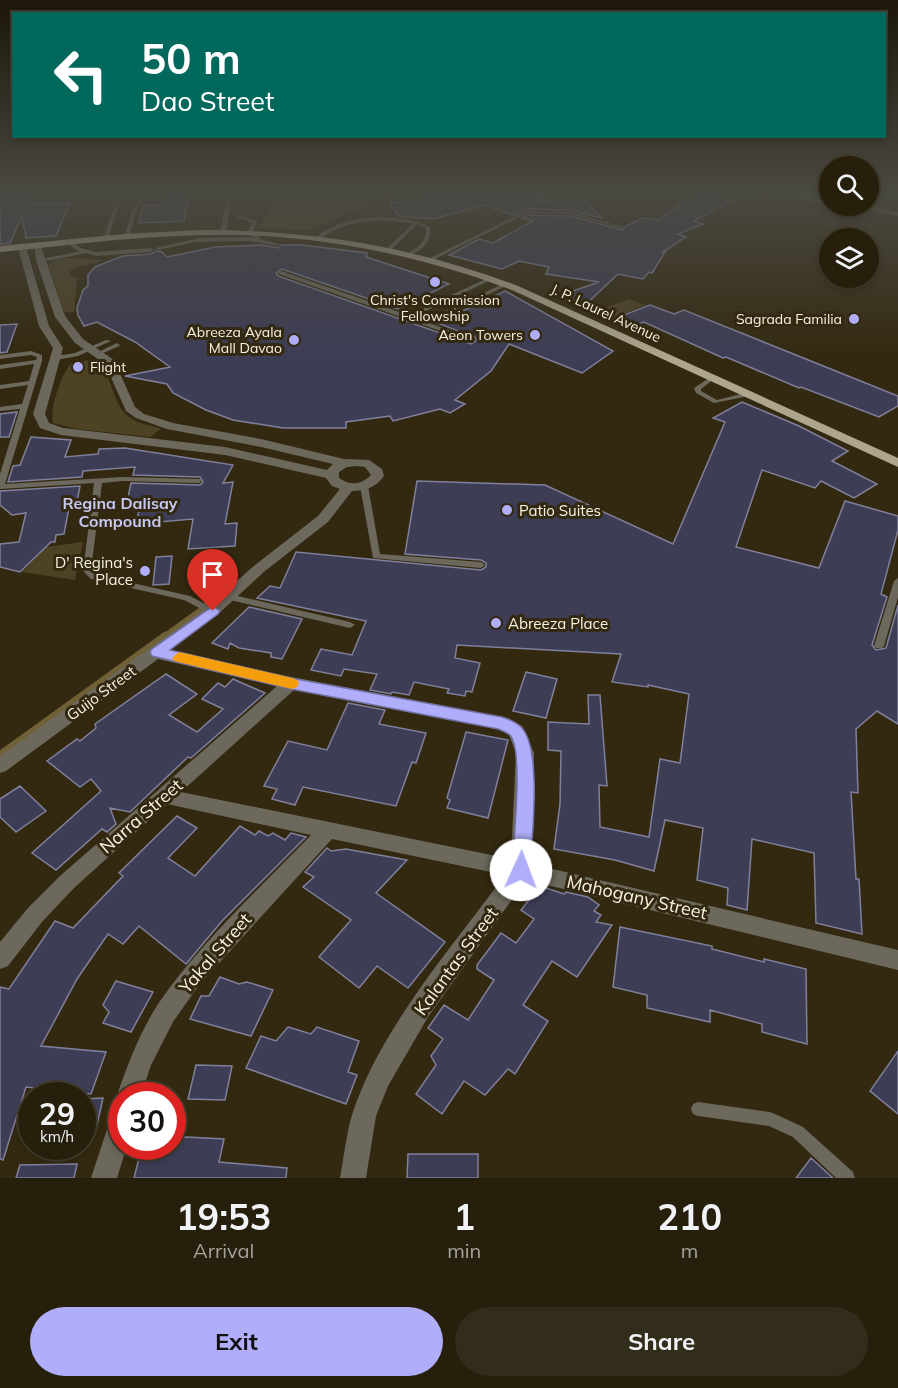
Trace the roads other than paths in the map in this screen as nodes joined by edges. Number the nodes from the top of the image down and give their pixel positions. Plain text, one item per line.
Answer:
1 (37, 246) edge
2 (22, 247) joint
3 (79, 247) edge
4 (169, 247) edge
5 (383, 247) edge
6 (421, 247) edge
7 (455, 247) edge
8 (390, 248) joint
9 (0, 249) edge
10 (160, 249) dead end
11 (151, 250) dead end
12 (89, 253) junction
13 (412, 254) junction
14 (126, 255) dead end
15 (431, 259) junction
16 (40, 260) junction
17 (282, 273) dead end
18 (500, 281) junction
19 (465, 297) dead end
20 (408, 317) junction
21 (424, 323) junction
22 (472, 340) dead end
23 (108, 341) dead end
24 (117, 345) dead end
25 (94, 352) junction
26 (0, 357) edge
27 (56, 358) junction
28 (39, 361) junction
29 (0, 367) edge
30 (712, 378) junction
31 (33, 382) junction
32 (0, 387) edge
33 (749, 394) junction
34 (26, 406) junction
35 (0, 409) edge
36 (171, 426) junction
37 (154, 442) junction
38 (898, 463) edge
39 (344, 464) junction
40 (331, 475) junction
41 (98, 481) junction
42 (197, 481) dead end
43 (364, 486) junction
44 (0, 487) edge
45 (348, 488) junction
46 (481, 565) dead end
47 (898, 581) edge
48 (229, 597) junction
49 (213, 611) junction
50 (350, 625) dead end
51 (879, 646) dead end
52 (157, 652) junction
53 (291, 683) junction
54 (0, 766) edge
55 (163, 796) junction
56 (328, 830) junction
57 (521, 870) junction
58 (0, 959) edge
59 (898, 960) edge
60 (133, 1082) edge
61 (698, 1109) dead end
62 (110, 1160) edge
63 (104, 1178) edge
64 (353, 1178) edge
65 (847, 1178) edge

1 - 16 street
2 - 9 main road, J. P. Laurel Avenue
2 - 27 street
3 - 12 lane
4 - 10 lane
5 - 8 main road, J. P. Laurel Avenue
6 - 13 lane
7 - 15 lane
8 - 13 main road, J. P. Laurel Avenue
11 - 12 lane
12 - 14 lane
12 - 16 lane
13 - 15 main road, J. P. Laurel Avenue
15 - 18 main road, J. P. Laurel Avenue
16 - 25 street
17 - 20 lane
18 - 19 lane
18 - 20 lane
18 - 21 lane
18 - 30 main road, J. P. Laurel Avenue
20 - 21 lane
21 - 22 lane
23 - 25 lane
24 - 25 lane
25 - 27 lane
25 - 36 street
26 - 28 lane
27 - 37 street
28 - 29 lane
28 - 31 lane
30 - 33 main road, J. P. Laurel Avenue
30 - 33 lane
31 - 32 lane
31 - 34 lane
33 - 38 main road, J. P. Laurel Avenue
34 - 35 lane
34 - 44 lane
36 - 37 street
36 - 39 street
37 - 40 street
39 - 40 street
39 - 43 street
40 - 45 street
41 - 42 lane
41 - 44 lane
41 - 49 lane
43 - 45 street
43 - 46 lane
45 - 48 street, Guijo Street
47 - 51 lane
48 - 49 street, Guijo Street
48 - 50 lane
49 - 52 street, Guijo Street
52 - 53 street
52 - 54 street, Guijo Street
53 - 55 street, Narra Street
53 - 57 street
55 - 56 street, Mahogany Street
55 - 58 street, Narra Street
56 - 57 street, Mahogany Street
56 - 60 street, Yakal Street
57 - 59 street, Mahogany Street
57 - 64 street, Kalantas Street
61 - 65 lane
62 - 63 street

